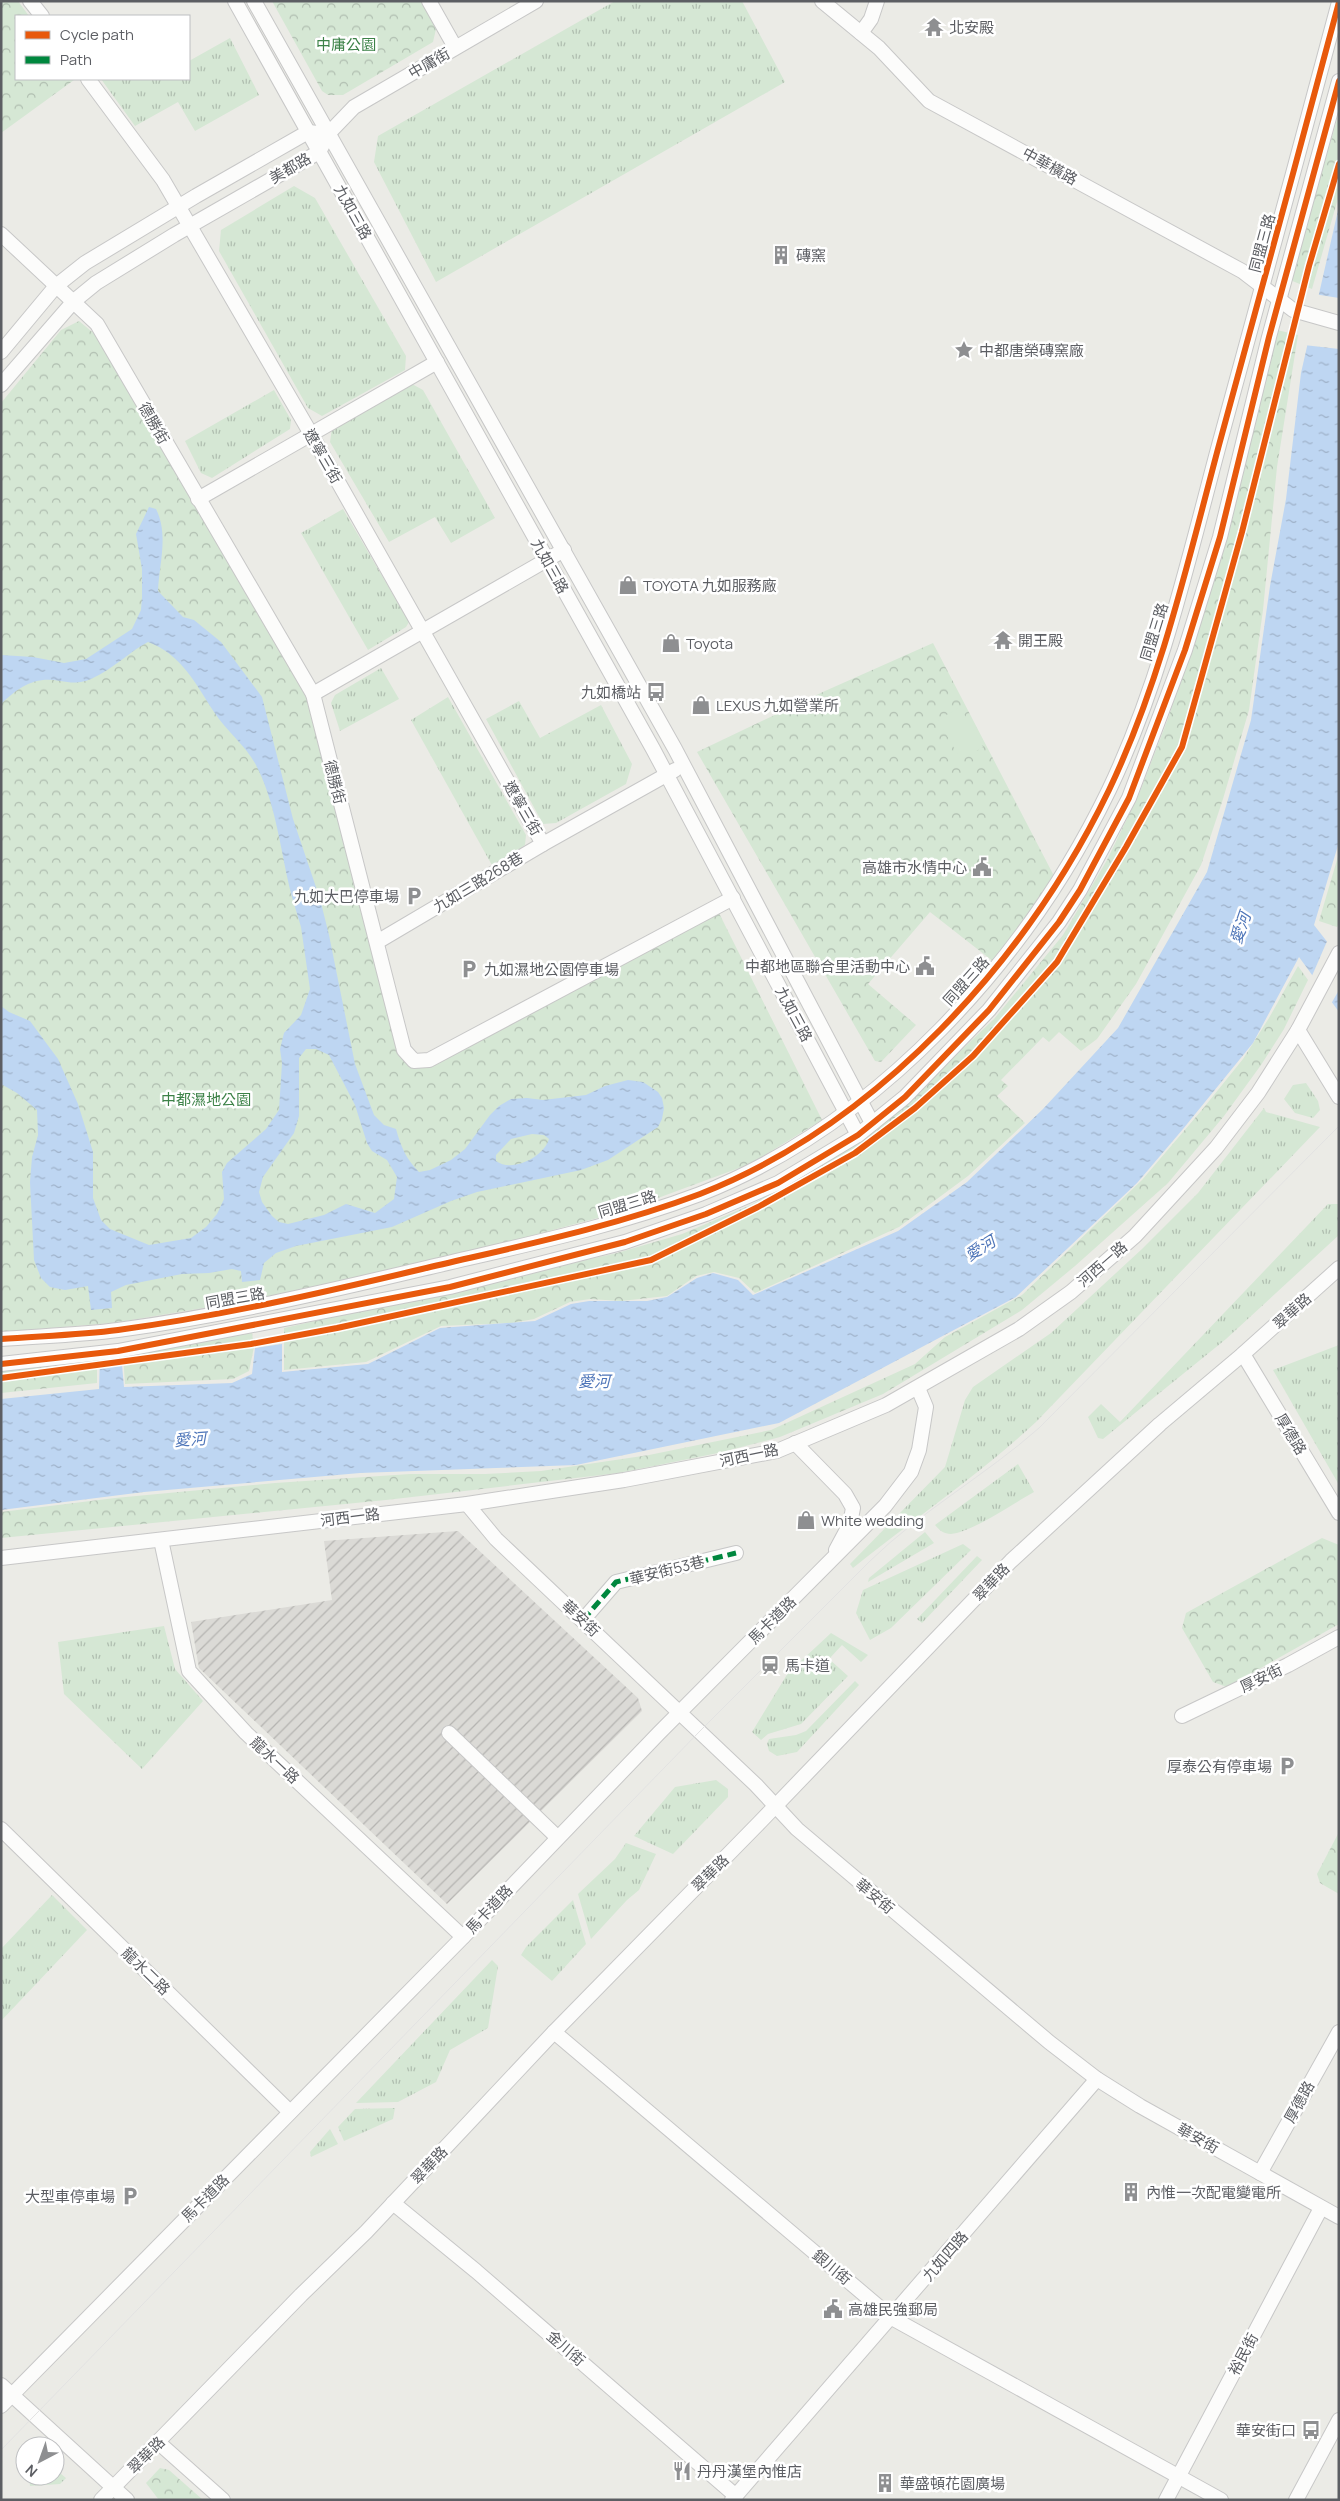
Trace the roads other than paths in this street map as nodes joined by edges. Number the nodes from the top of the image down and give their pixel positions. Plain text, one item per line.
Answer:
1 (30, 1) edge
2 (235, 1) edge
3 (254, 1) edge
4 (429, 1) edge
5 (536, 1) edge
6 (822, 1) edge
7 (877, 1) edge
8 (1339, 2) edge
9 (41, 15) edge
10 (861, 33) junction
11 (455, 48) junction
12 (89, 80) edge
13 (1339, 81) edge
14 (308, 132) junction
15 (329, 133) junction
16 (319, 152) junction
17 (178, 207) junction
18 (190, 226) junction
19 (1, 234) edge
20 (56, 286) junction
21 (1263, 288) junction
22 (74, 301) junction
23 (1279, 301) junction
24 (1339, 323) edge
25 (1, 352) edge
26 (437, 362) junction
27 (1, 385) edge
28 (311, 434) junction
29 (198, 499) junction
30 (564, 550) junction
31 (547, 560) junction
32 (423, 632) junction
33 (313, 694) junction
34 (684, 765) junction
35 (667, 774) junction
36 (543, 844) junction
37 (1061, 878) junction
38 (1080, 890) junction
39 (733, 898) junction
40 (377, 942) junction
41 (1339, 953) edge
42 (963, 1004) junction
43 (980, 1020) junction
44 (1298, 1030) junction
45 (1339, 1097) edge
46 (861, 1101) junction
47 (846, 1113) junction
48 (872, 1123) junction
49 (858, 1134) junction
50 (1339, 1268) edge
51 (1, 1339) edge
52 (1243, 1354) junction
53 (1, 1364) edge
54 (918, 1388) junction
55 (795, 1443) junction
56 (468, 1504) junction
57 (1339, 1513) edge
58 (161, 1540) junction
59 (736, 1553) dead end
60 (1, 1558) edge
61 (822, 1571) junction
62 (584, 1620) junction
63 (1339, 1637) edge
64 (680, 1712) junction
65 (1182, 1716) dead end
66 (449, 1733) dead end
67 (775, 1806) junction
68 (1, 1829) edge
69 (557, 1837) junction
70 (463, 1937) junction
71 (554, 2032) junction
72 (1339, 2032) edge
73 (1097, 2079) junction
74 (290, 2112) junction
75 (1260, 2173) junction
76 (393, 2203) junction
77 (1321, 2208) junction
78 (1339, 2218) edge
79 (892, 2318) junction
80 (1, 2385) edge
81 (12, 2395) junction
82 (1, 2406) edge
83 (1339, 2420) edge
84 (159, 2443) junction
85 (1178, 2476) junction
86 (114, 2488) junction
87 (734, 2498) edge
88 (101, 2500) edge
89 (127, 2500) edge
90 (223, 2500) edge
91 (1166, 2500) edge
92 (1221, 2500) edge
93 (1296, 2500) edge

1 - 9 street
2 - 14 street, 九如三路
3 - 15 street, 九如三路
4 - 11 street
5 - 11 street, 中庸街
6 - 10 street, 中華橫路
7 - 10 street
8 - 21 street, 同盟三路
10 - 21 street, 中華橫路
11 - 15 street, 中庸街
12 - 17 street, 遼寧三街
13 - 23 street, 同盟三路
14 - 15 street, 美都路
14 - 16 street, 九如三路
14 - 17 street, 美都路
15 - 16 street, 美都路
15 - 30 street, 九如三路
16 - 18 street, 美都路
16 - 26 street, 九如三路
17 - 18 street, 遼寧三街
17 - 20 street, 美都路
18 - 22 street, 美都路
18 - 28 street, 遼寧三街
19 - 20 street, 德勝街
20 - 22 street, 德勝街
20 - 25 street, 美都路
21 - 23 street, 中華橫路
21 - 37 street, 同盟三路
22 - 27 street, 美都路
22 - 29 street, 德勝街
23 - 24 street, 中華橫路
23 - 38 street, 同盟三路
26 - 28 street
26 - 31 street, 九如三路
28 - 29 street
28 - 32 street, 遼寧三街
29 - 33 street, 德勝街
30 - 31 street
30 - 34 street, 九如三路
31 - 32 street
31 - 35 street, 九如三路
32 - 33 street
32 - 36 street, 遼寧三街
33 - 40 street, 德勝街
34 - 35 street, 九如三路268巷
34 - 46 street, 九如三路
35 - 36 street, 九如三路268巷
35 - 39 street, 九如三路
36 - 40 street, 九如三路268巷
37 - 38 street
37 - 42 street, 同盟三路
38 - 43 street, 同盟三路
39 - 40 street, 德勝街
39 - 47 street, 九如三路
41 - 44 street, 河西一路
42 - 43 street
42 - 46 street, 同盟三路
43 - 48 street, 同盟三路
44 - 45 street
44 - 54 street, 河西一路
46 - 47 street, 同盟三路
46 - 48 street, 九如三路
47 - 49 street, 九如三路
47 - 51 street, 同盟三路
48 - 49 street, 同盟三路
49 - 53 street, 同盟三路
50 - 52 street, 翠華路
52 - 57 street, 厚德路
52 - 67 street, 翠華路
54 - 55 street, 河西一路
54 - 61 street, 馬卡道路
55 - 56 street, 河西一路
55 - 61 street
56 - 58 street, 河西一路
56 - 62 street, 華安街
58 - 60 street, 河西一路
58 - 70 street, 龍水一路
59 - 62 street, 華安街53巷
61 - 64 street, 馬卡道路
62 - 64 street, 華安街
63 - 65 street, 厚安街
64 - 67 street, 華安街
64 - 69 street, 馬卡道路
66 - 69 street
67 - 71 street, 翠華路
67 - 73 street, 華安街
68 - 74 street, 龍水二路
69 - 70 street, 馬卡道路
70 - 74 street, 馬卡道路
71 - 76 street, 翠華路
71 - 79 street, 銀川街
72 - 75 street, 厚德路
73 - 75 street, 華安街
73 - 79 street, 九如四路
74 - 81 street, 馬卡道路
75 - 77 street, 華安街
76 - 84 street, 翠華路
76 - 87 street, 金川街
77 - 78 street, 華安街
77 - 85 street, 裕民街
79 - 85 street, 銀川街
79 - 87 street, 九如四路
80 - 81 street
81 - 82 street, 馬卡道路
81 - 86 street
83 - 93 street
84 - 86 street, 翠華路
84 - 90 street
85 - 91 street, 裕民街
85 - 92 street, 銀川街
86 - 88 street, 翠華路
86 - 89 street

